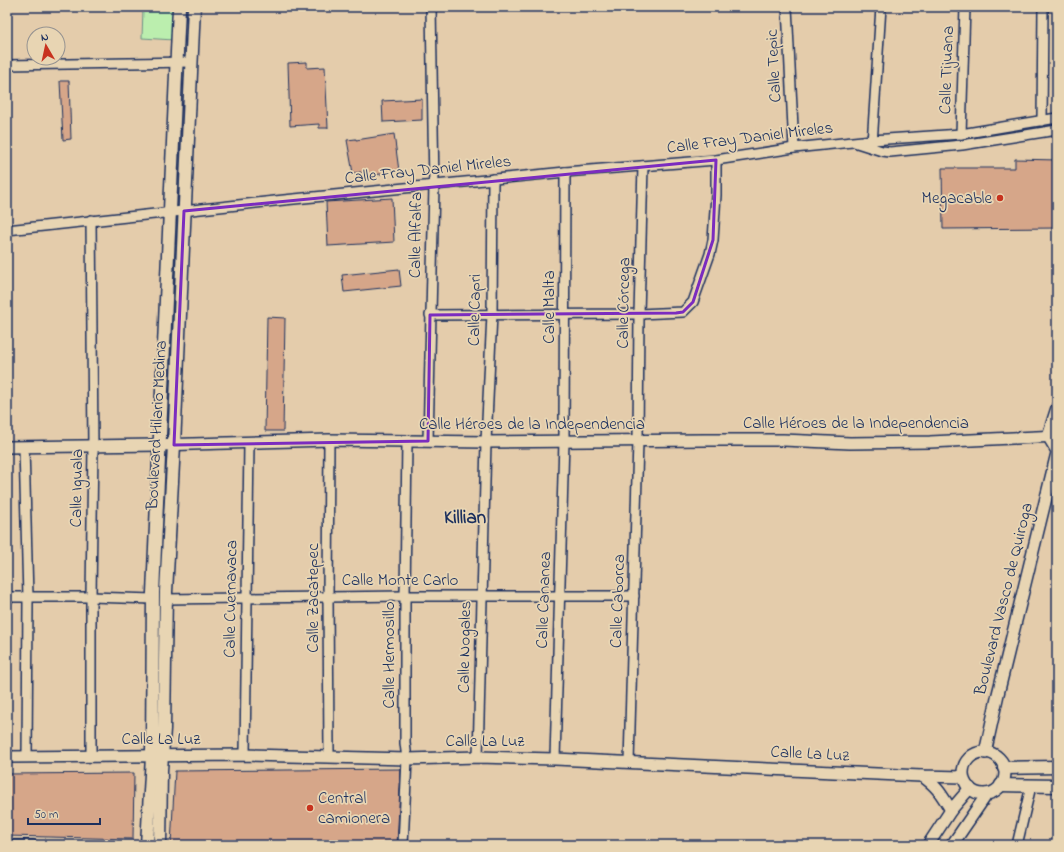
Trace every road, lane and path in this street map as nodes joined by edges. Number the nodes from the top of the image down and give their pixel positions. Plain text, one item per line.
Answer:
1 (179, 7) edge
2 (194, 7) edge
3 (431, 7) edge
4 (787, 7) edge
5 (881, 7) edge
6 (965, 7) edge
7 (1043, 7) edge
8 (177, 61) junction
9 (191, 62) junction
10 (7, 65) edge
11 (1057, 118) edge
12 (1042, 121) junction
13 (1057, 130) edge
14 (961, 134) junction
15 (872, 144) junction
16 (794, 148) junction
17 (716, 160) junction
18 (644, 166) junction
19 (565, 172) junction
20 (493, 179) junction
21 (434, 186) junction
22 (184, 211) junction
23 (170, 212) junction
24 (91, 220) junction
25 (7, 230) edge
26 (492, 314) junction
27 (564, 314) junction
28 (638, 314) junction
29 (430, 315) junction
30 (1057, 408) edge
31 (1053, 436) edge
32 (329, 440) junction
33 (407, 441) junction
34 (428, 441) junction
35 (638, 441) junction
36 (486, 442) junction
37 (564, 442) junction
38 (249, 443) junction
39 (159, 445) junction
40 (174, 445) junction
41 (93, 446) junction
42 (24, 447) junction
43 (7, 448) edge
44 (1057, 452) edge
45 (561, 595) junction
46 (405, 596) junction
47 (482, 596) junction
48 (634, 596) junction
49 (7, 597) edge
50 (28, 597) junction
51 (91, 597) junction
52 (328, 597) junction
53 (247, 598) junction
54 (153, 599) junction
55 (166, 599) junction
56 (985, 753) junction
57 (245, 755) junction
58 (91, 756) junction
59 (329, 756) junction
60 (7, 757) edge
61 (27, 757) junction
62 (157, 757) junction
63 (478, 757) junction
64 (407, 759) junction
65 (555, 759) junction
66 (629, 763) junction
67 (1057, 767) edge
68 (1004, 768) junction
69 (921, 776) junction
70 (963, 777) junction
71 (1001, 785) junction
72 (1031, 786) junction
73 (1057, 786) edge
74 (970, 788) junction
75 (987, 794) junction
76 (951, 810) junction
77 (7, 845) edge
78 (33, 845) edge
79 (147, 845) edge
80 (160, 845) edge
81 (403, 845) edge
82 (928, 845) edge
83 (952, 845) edge
84 (1017, 845) edge

1 - 8 main road, Boulevard Hilario Medina
2 - 9 main road, Boulevard Hilario Medina
3 - 21 street, Calle Alfalfa
4 - 16 street, Calle Tepic
5 - 15 street
6 - 14 street, Calle Tijuana
7 - 12 street
8 - 9 street
8 - 10 street
8 - 23 main road, Boulevard Hilario Medina
9 - 22 main road, Boulevard Hilario Medina
11 - 12 street, Calle Fray Daniel Mireles
12 - 14 street, Calle Fray Daniel Mireles
13 - 15 street, Calle Fray Daniel Mireles
14 - 15 street, Calle Fray Daniel Mireles
15 - 16 street, Calle Fray Daniel Mireles
16 - 17 street, Calle Fray Daniel Mireles
17 - 18 street, Calle Fray Daniel Mireles
17 - 28 street
18 - 19 street, Calle Fray Daniel Mireles
18 - 28 street, Calle Córcega
19 - 20 street, Calle Fray Daniel Mireles
19 - 27 street, Calle Malta
20 - 21 street, Calle Fray Daniel Mireles
20 - 26 street, Calle Capri
21 - 22 street, Calle Fray Daniel Mireles
21 - 29 street, Calle Alfalfa
22 - 23 street, Calle Fray Daniel Mireles
22 - 40 main road, Boulevard Hilario Medina
23 - 24 street, Calle Fray Daniel Mireles
23 - 39 main road, Boulevard Hilario Medina
24 - 25 street, Calle Fray Daniel Mireles
24 - 41 street, Calle Iguala
26 - 27 street
26 - 29 street
26 - 36 street, Calle Capri
27 - 28 street
27 - 37 street, Calle Malta
28 - 35 street, Calle Córcega
29 - 34 street, Calle Alfalfa
30 - 31 street
31 - 35 street, Calle Héroes de la Independencia
31 - 44 street, Boulevard Vasco de Quiroga
32 - 33 street, Calle Héroes de la Independencia
32 - 38 street, Calle Héroes de la Independencia
32 - 52 street, Calle Zacatepec
33 - 34 street, Calle Héroes de la Independencia
33 - 46 street, Calle Hermosillo
34 - 36 street, Calle Héroes de la Independencia
35 - 37 street, Calle Héroes de la Independencia
35 - 48 street, Calle Caborca
36 - 37 street, Calle Héroes de la Independencia
36 - 47 street, Calle Nogales
37 - 45 street, Calle Cananea
38 - 40 street, Calle Héroes de la Independencia
38 - 53 street, Calle Cuernavaca
39 - 40 street, Calle Héroes de la Independencia
39 - 41 street, Calle Héroes de la Independencia
39 - 54 main road, Boulevard Hilario Medina
40 - 55 main road, Boulevard Hilario Medina
41 - 42 street, Calle Héroes de la Independencia
41 - 51 street, Calle Iguala
42 - 43 street, Calle Héroes de la Independencia
42 - 50 street
44 - 56 street, Boulevard Vasco de Quiroga
45 - 47 street, Calle Monte Carlo
45 - 48 street, Calle Monte Carlo
45 - 65 street, Calle Cananea
46 - 47 street, Calle Monte Carlo
46 - 52 street, Calle Monte Carlo
46 - 64 street, Calle Hermosillo
47 - 63 street, Calle Nogales
48 - 66 street, Calle Caborca
49 - 50 street
50 - 51 street
50 - 61 street
51 - 54 street
51 - 58 street, Calle Iguala
52 - 53 street, Calle Monte Carlo
52 - 59 street, Calle Zacatepec
53 - 55 street, Calle Monte Carlo
53 - 57 street, Calle Cuernavaca
54 - 62 main road, Boulevard Hilario Medina
55 - 62 main road, Boulevard Hilario Medina
56 - 68 street
56 - 70 street
57 - 59 street, Calle La Luz
57 - 62 street, Calle La Luz
58 - 61 street, Calle La Luz
58 - 62 street, Calle La Luz
59 - 64 street, Calle La Luz
60 - 61 street, Calle La Luz
62 - 79 main road, Boulevard Hilario Medina
62 - 80 main road, Boulevard Hilario Medina
63 - 64 street, Calle La Luz
63 - 65 street, Calle La Luz
64 - 81 street, Calle Hermosillo
65 - 66 street, Calle La Luz
66 - 69 street, Calle La Luz
67 - 68 main road
68 - 71 street
69 - 70 street, Calle La Luz
69 - 76 street
70 - 74 street
71 - 72 main road
71 - 75 street
72 - 73 main road
72 - 84 street
74 - 75 street
74 - 76 street
75 - 83 street
76 - 82 street
77 - 78 street

